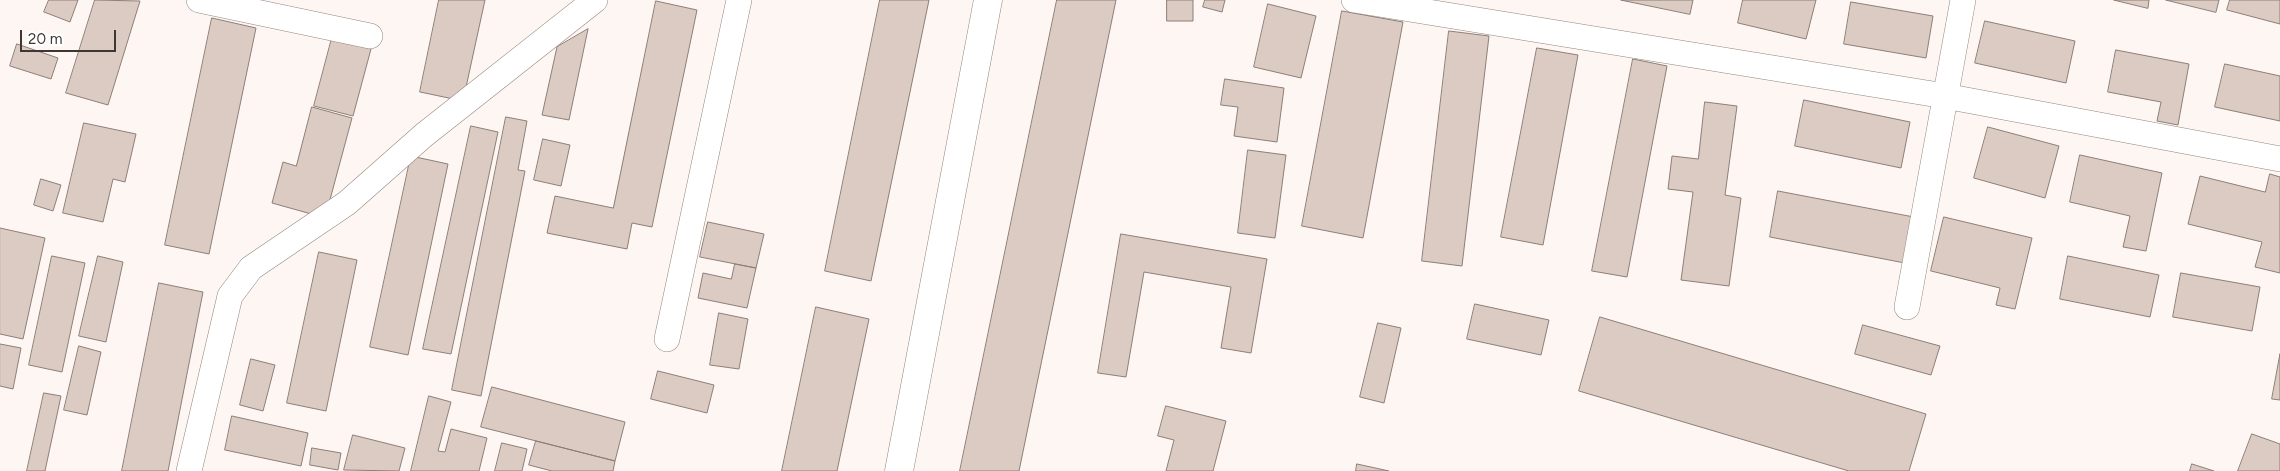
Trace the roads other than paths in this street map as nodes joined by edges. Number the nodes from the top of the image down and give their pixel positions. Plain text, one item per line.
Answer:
1 (199, 0) edge
2 (596, 0) edge
3 (739, 0) edge
4 (988, 0) edge
5 (1354, 0) edge
6 (1963, 0) edge
7 (370, 36) dead end
8 (1945, 96) junction
9 (2280, 158) edge
10 (1907, 307) dead end
11 (668, 339) dead end
12 (189, 471) edge
13 (899, 471) edge

1 - 7 street
2 - 12 street
3 - 11 street
4 - 13 street
5 - 8 street
6 - 8 street
8 - 9 street
8 - 10 street

